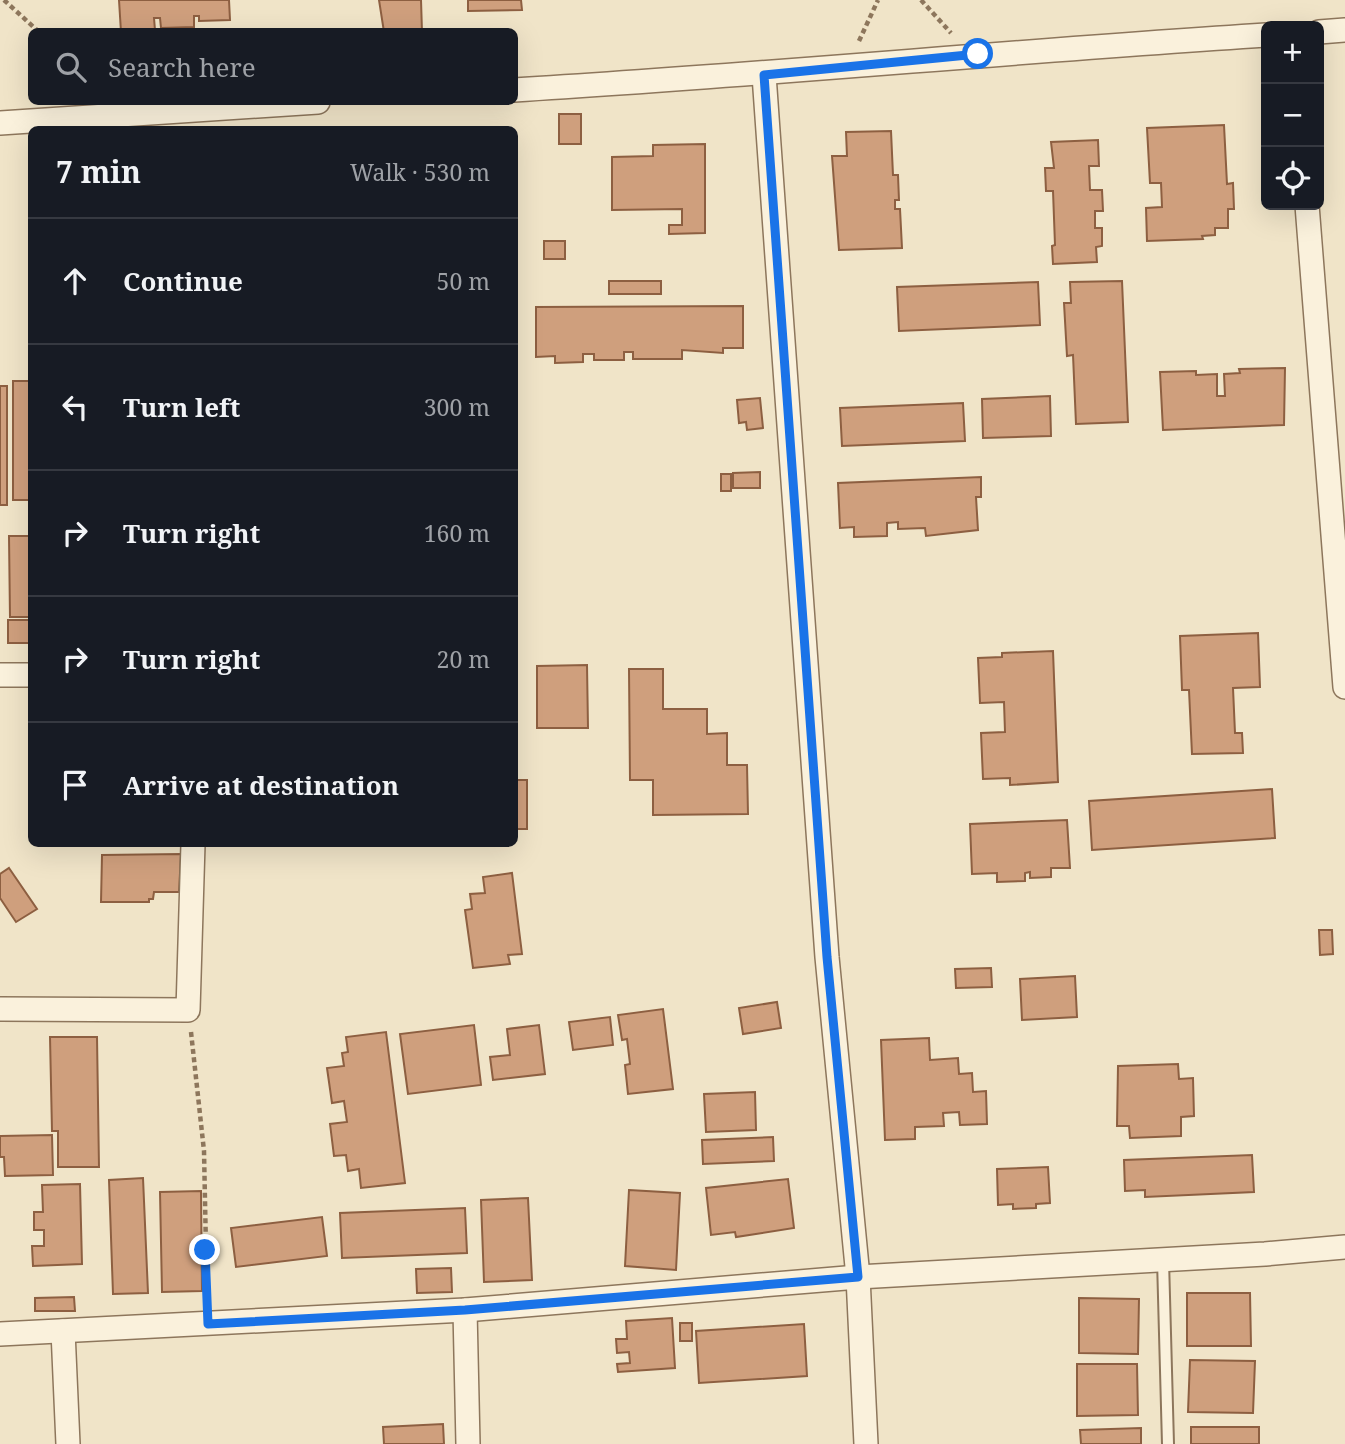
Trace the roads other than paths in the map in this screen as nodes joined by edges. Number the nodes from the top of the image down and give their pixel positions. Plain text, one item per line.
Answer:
1 (1345, 30) edge
2 (1324, 32) edge
3 (1261, 35) edge
4 (764, 75) junction
5 (518, 90) edge
6 (295, 105) edge
7 (189, 119) edge
8 (0, 123) edge
9 (1307, 210) edge
10 (0, 675) edge
11 (28, 676) edge
12 (1345, 687) edge
13 (193, 847) edge
14 (0, 1009) edge
15 (1345, 1247) edge
16 (1163, 1260) junction
17 (858, 1277) junction
18 (465, 1310) junction
19 (63, 1331) junction
20 (0, 1334) edge
21 (68, 1444) edge
22 (468, 1444) edge
23 (866, 1444) edge
24 (1168, 1444) edge

1 - 2 street
3 - 4 street
4 - 5 street
4 - 17 street
6 - 7 street
7 - 8 street
9 - 12 street
10 - 11 street
13 - 14 street
15 - 16 street
16 - 17 street
16 - 24 lane
17 - 18 street
17 - 23 street
18 - 19 street
18 - 22 street
19 - 20 street
19 - 21 street

